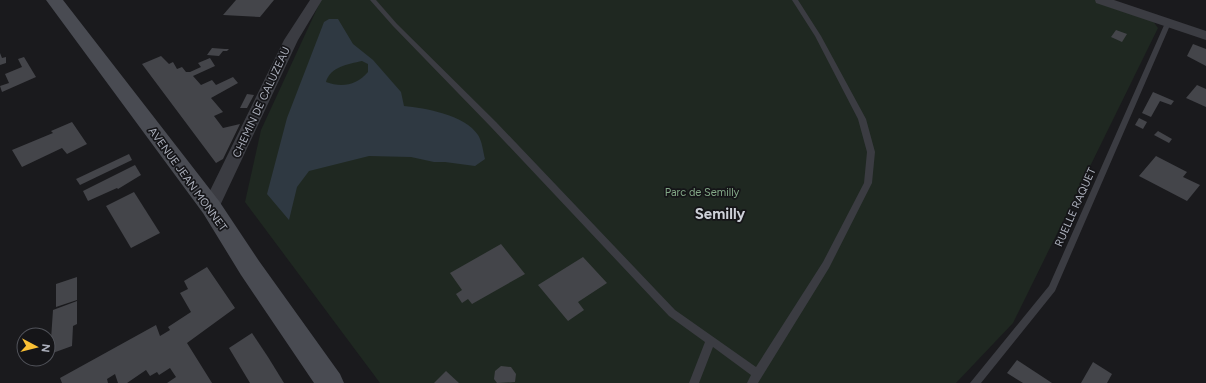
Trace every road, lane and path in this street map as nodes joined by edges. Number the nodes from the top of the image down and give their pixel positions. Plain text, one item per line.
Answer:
1 (54, 0) edge
2 (316, 0) edge
3 (373, 0) edge
4 (795, 0) edge
5 (1101, 0) edge
6 (1168, 23) junction
7 (1206, 36) edge
8 (211, 207) junction
9 (711, 340) junction
10 (758, 374) junction
11 (330, 383) edge
12 (694, 383) edge
13 (752, 383) edge
14 (975, 383) edge

1 - 8 main road, AVENUE JEAN MONNET
2 - 8 street, CHEMIN DE CALUZEAU
3 - 9 lane
4 - 10 lane
5 - 6 street
6 - 7 street
6 - 14 lane, RUELLE RAQUET
8 - 11 main road, AVENUE JEAN MONNET
9 - 10 lane
9 - 12 lane
10 - 13 lane

